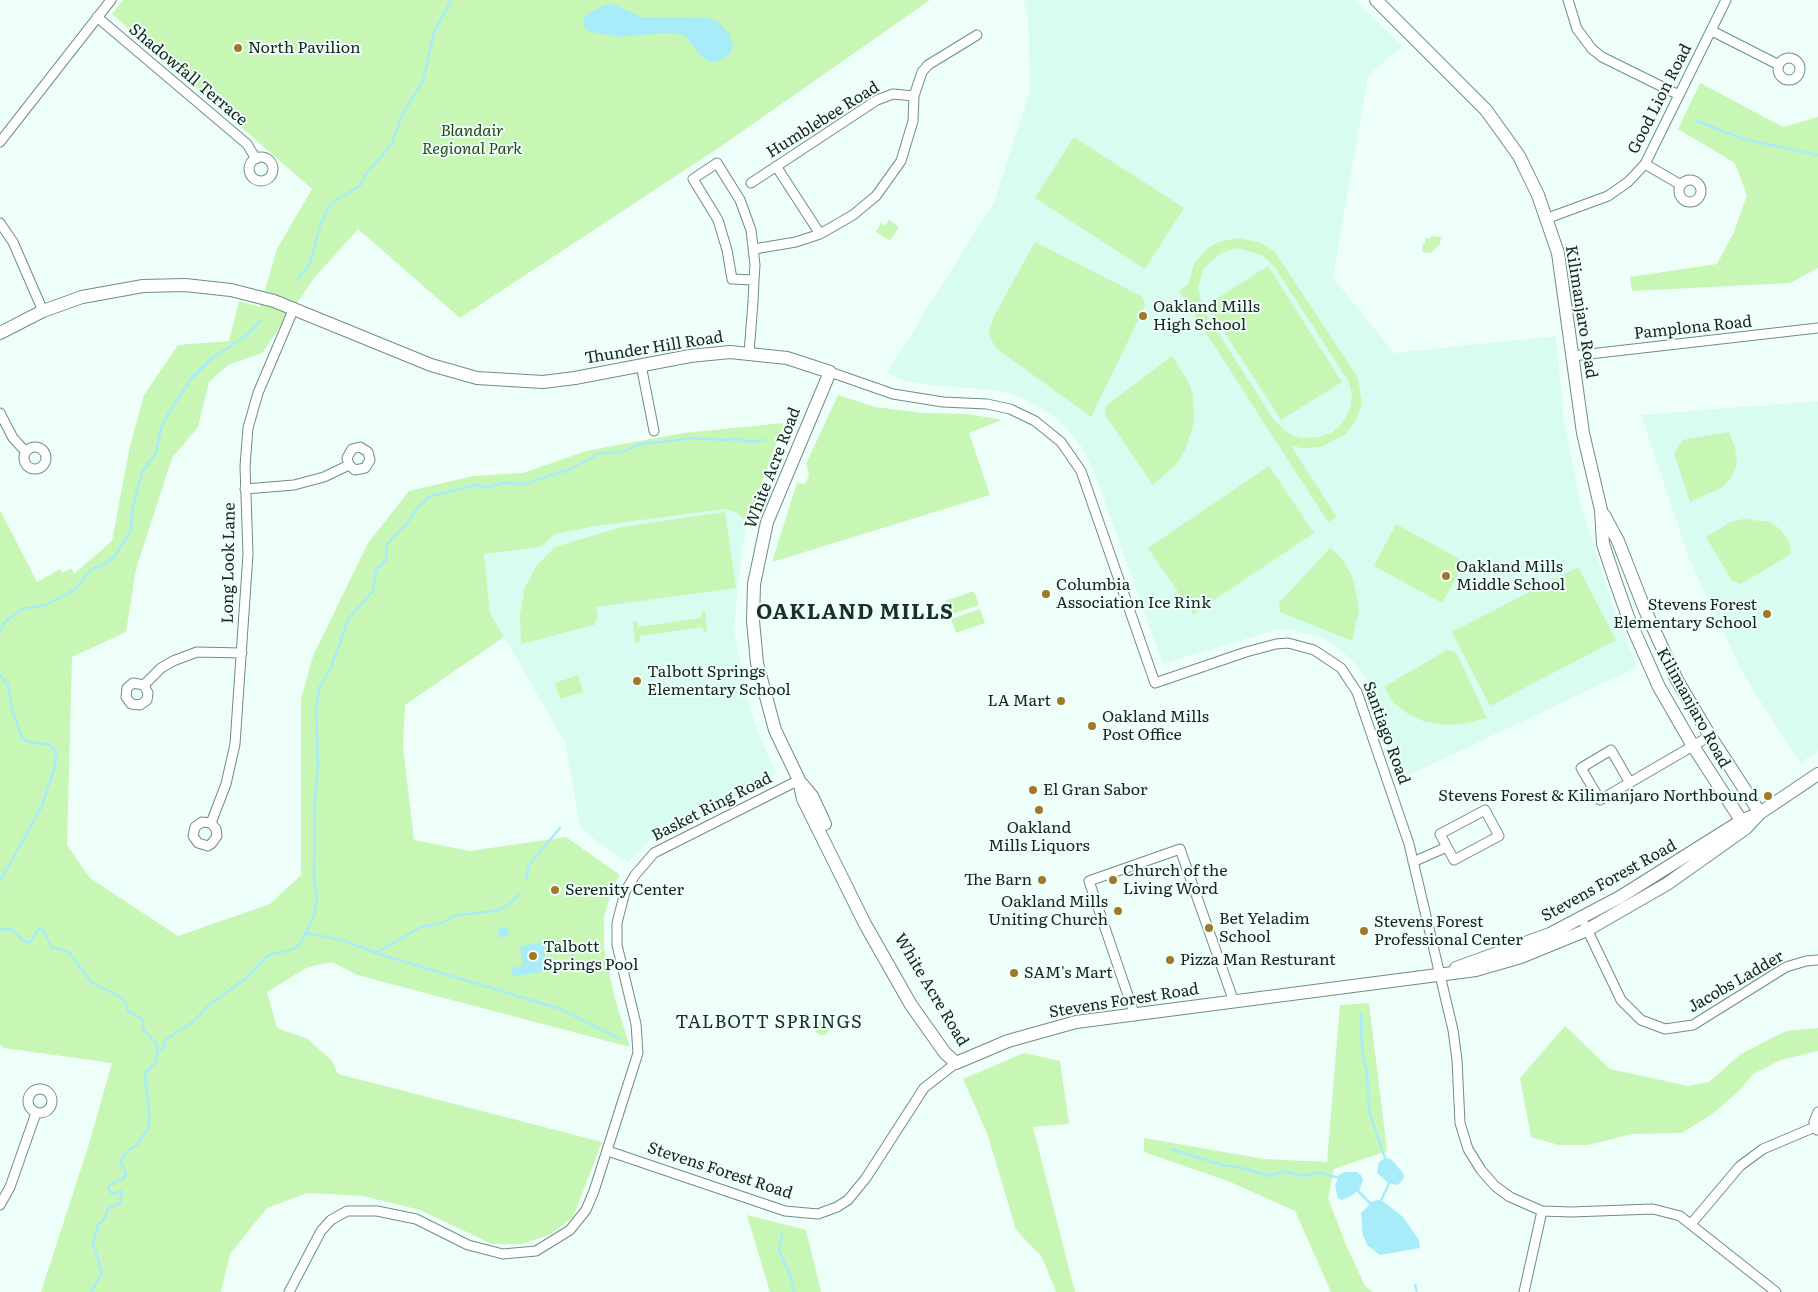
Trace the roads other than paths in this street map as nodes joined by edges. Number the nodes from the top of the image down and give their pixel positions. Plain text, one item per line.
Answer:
1 (111, 0) edge
2 (1568, 0) edge
3 (1726, 0) edge
4 (1378, 1) edge
5 (97, 17) junction
6 (1712, 31) junction
7 (977, 35) dead end
8 (1779, 65) dead end
9 (1680, 95) junction
10 (914, 96) junction
11 (0, 142) edge
12 (256, 159) dead end
13 (1645, 164) junction
14 (776, 166) junction
15 (751, 183) dead end
16 (1681, 185) dead end
17 (1548, 218) junction
18 (0, 223) edge
19 (820, 234) junction
20 (754, 248) junction
21 (754, 280) junction
22 (294, 308) junction
23 (43, 311) junction
24 (1818, 328) edge
25 (0, 333) edge
26 (749, 353) junction
27 (1572, 356) junction
28 (641, 365) junction
29 (830, 372) junction
30 (0, 413) edge
31 (654, 431) dead end
32 (26, 452) dead end
33 (349, 465) dead end
34 (245, 488) junction
35 (1601, 510) junction
36 (242, 653) junction
37 (1155, 683) joint
38 (144, 685) dead end
39 (1710, 736) junction
40 (1693, 746) junction
41 (1818, 774) edge
42 (799, 780) junction
43 (1630, 783) junction
44 (1760, 813) junction
45 (210, 823) dead end
46 (1743, 825) junction
47 (1447, 846) junction
48 (1413, 862) junction
49 (1584, 924) junction
50 (1818, 960) edge
51 (1440, 974) junction
52 (1234, 1002) junction
53 (1134, 1013) junction
54 (956, 1063) junction
55 (1818, 1112) edge
56 (36, 1113) dead end
57 (1816, 1128) edge
58 (608, 1151) junction
59 (0, 1205) edge
60 (1542, 1211) junction
61 (1691, 1224) junction
62 (289, 1292) edge
63 (1524, 1292) edge
64 (1776, 1292) edge

1 - 5 street
2 - 9 street
3 - 6 street, Good Lion Road
4 - 17 street, Kilimanjaro Road
5 - 11 street
5 - 12 street, Shadowfall Terrace
6 - 8 street
6 - 9 street, Good Lion Road
7 - 10 street
9 - 13 street, Good Lion Road
10 - 14 street, Humblebee Road
10 - 19 street
13 - 16 street
13 - 17 street, Good Lion Road
14 - 15 street, Humblebee Road
14 - 19 street
17 - 27 street, Kilimanjaro Road
18 - 23 street
19 - 20 street
20 - 21 street
20 - 21 street
21 - 26 street
22 - 23 street, Thunder Hill Road
22 - 28 street, Thunder Hill Road
22 - 34 street, Long Look Lane
23 - 25 street, Thunder Hill Road
24 - 27 street, Pamplona Road
26 - 28 street, Thunder Hill Road
26 - 29 street, Thunder Hill Road
27 - 35 street, Kilimanjaro Road
28 - 31 street
29 - 37 street, Thunder Hill Road
29 - 42 street, White Acre Road
30 - 32 street
33 - 34 street
34 - 36 street, Long Look Lane
35 - 39 street, Kilimanjaro Road
35 - 40 street, Kilimanjaro Road
36 - 38 street
36 - 45 street, Long Look Lane
37 - 48 street, Santiago Road
39 - 40 street
39 - 44 street, Kilimanjaro Road
40 - 43 street
40 - 46 street, Kilimanjaro Road
41 - 44 street, Stevens Forest Road
42 - 54 street, White Acre Road
42 - 58 street, Basket Ring Road
43 - 43 street
44 - 46 street, Stevens Forest Road
46 - 49 street, Stevens Forest Road
47 - 47 street
47 - 48 street
48 - 51 street, Santiago Road
49 - 50 street, Jacobs Ladder
49 - 51 street, Stevens Forest Road
51 - 52 street, Stevens Forest Road
51 - 60 street, Santiago Road
52 - 53 street, Stevens Forest Road
52 - 53 street
53 - 54 street, Stevens Forest Road
54 - 58 street, Stevens Forest Road
55 - 57 street
56 - 59 street
57 - 61 street
58 - 62 street
60 - 61 street
60 - 63 street
61 - 64 street

